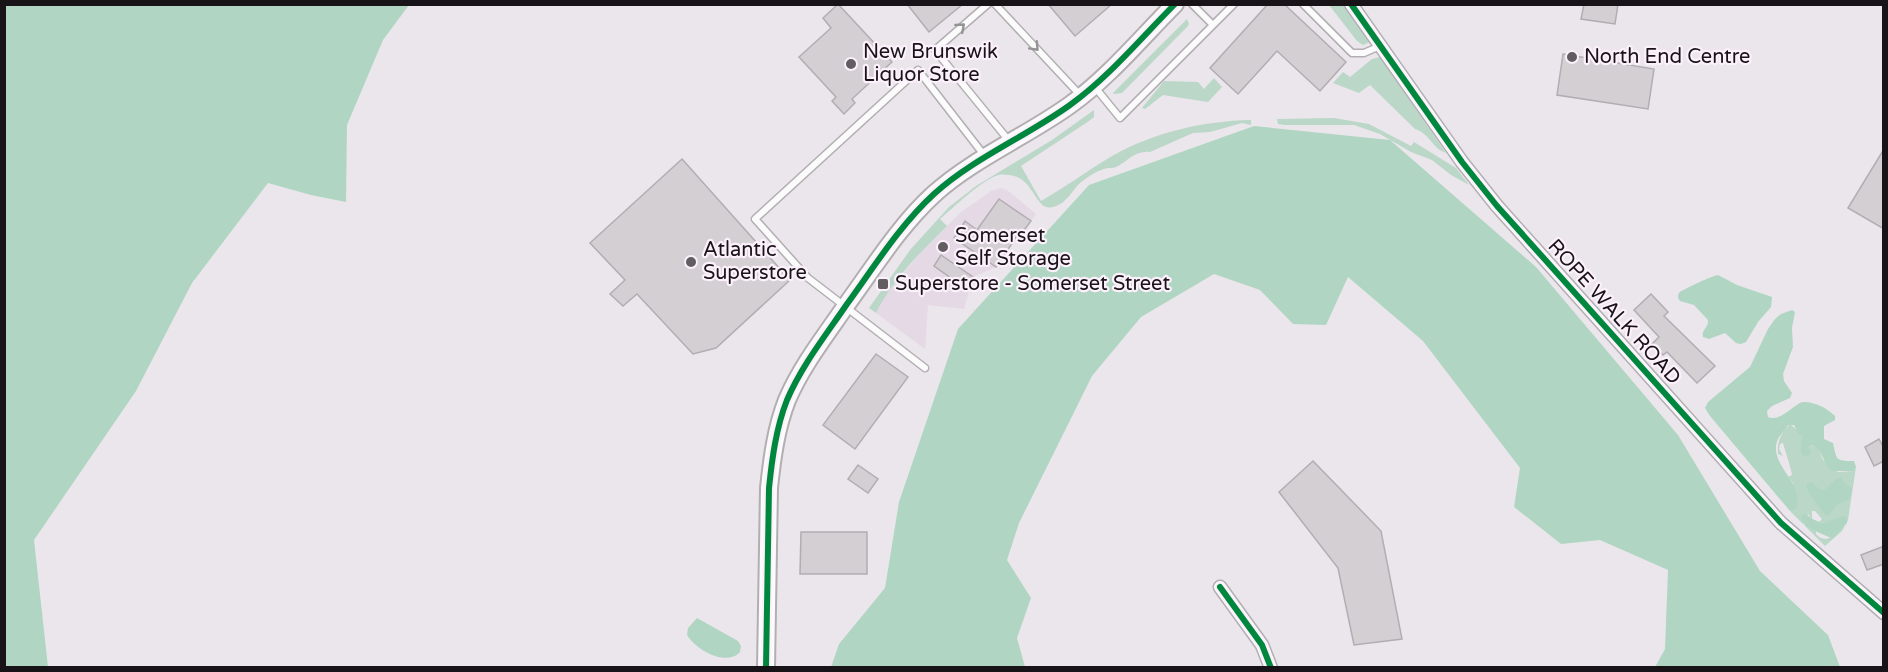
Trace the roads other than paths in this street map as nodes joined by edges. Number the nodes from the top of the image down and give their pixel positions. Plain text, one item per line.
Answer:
1 (988, 4) edge
2 (995, 4) edge
3 (1175, 4) edge
4 (1192, 4) edge
5 (1234, 4) edge
6 (1303, 4) edge
7 (1352, 4) edge
8 (1214, 25) junction
9 (1380, 46) junction
10 (1087, 91) junction
11 (1011, 143) junction
12 (987, 157) junction
13 (845, 307) junction
14 (924, 368) dead end
15 (1220, 587) dead end
16 (1884, 613) edge
17 (766, 668) edge
18 (1271, 668) edge

11 -> 1 lane
2 -> 10 lane
3 - 10 main road
4 - 8 lane
5 - 8 lane
6 - 9 lane
7 - 9 street, ROPE WALK ROAD
8 - 10 lane
9 - 16 street, ROPE WALK ROAD
10 - 11 main road
11 - 12 main road
12 - 13 main road
12 - 13 lane
13 - 14 lane
13 - 17 main road
15 - 18 street

